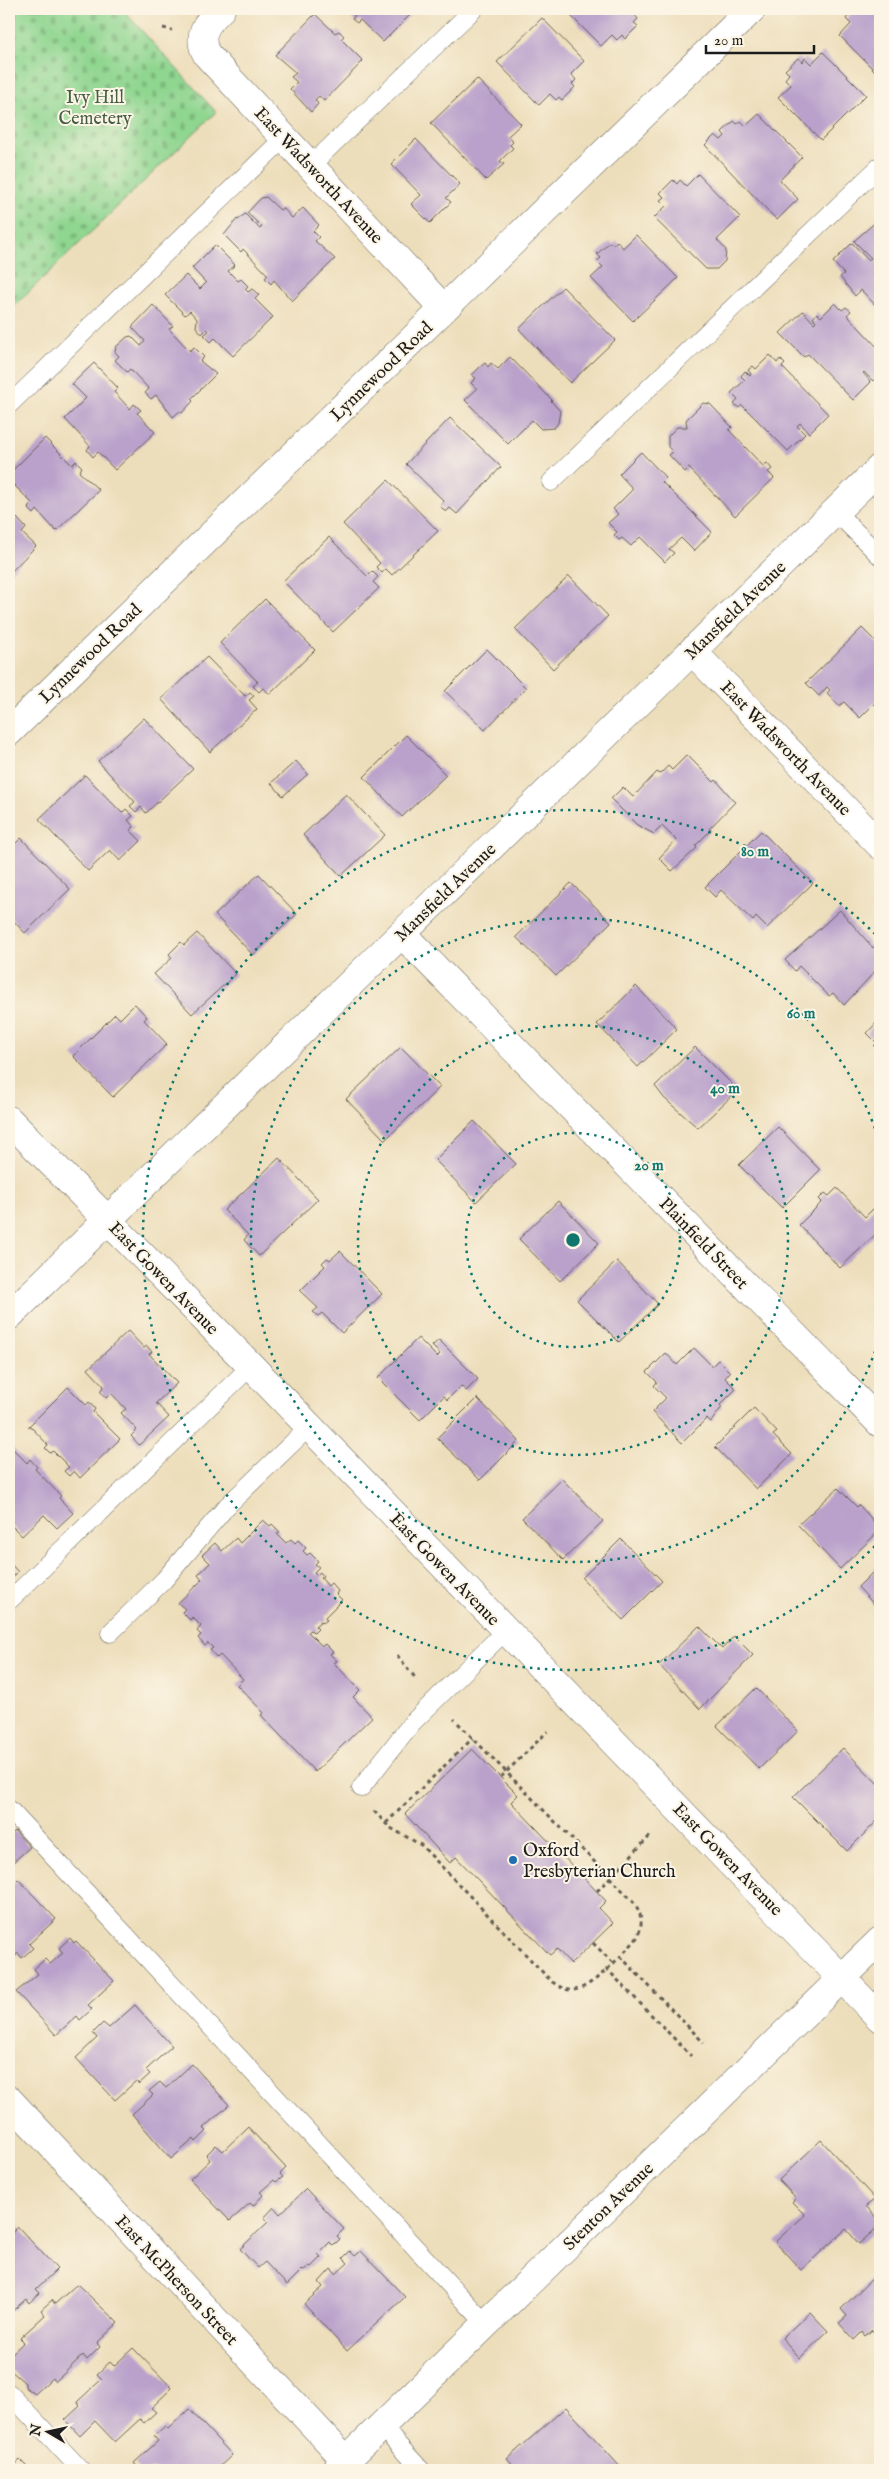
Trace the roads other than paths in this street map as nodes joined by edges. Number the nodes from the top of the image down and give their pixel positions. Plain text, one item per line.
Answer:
1 (221, 9) edge
2 (474, 9) edge
3 (752, 9) edge
4 (285, 137) junction
5 (311, 165) junction
6 (880, 166) edge
7 (444, 309) junction
8 (9, 404) edge
9 (880, 468) edge
10 (551, 482) dead end
11 (836, 512) junction
12 (880, 556) edge
13 (692, 651) junction
14 (9, 732) edge
15 (880, 845) edge
16 (402, 934) junction
17 (9, 1120) edge
18 (108, 1221) junction
19 (9, 1316) edge
20 (251, 1366) junction
21 (880, 1423) edge
22 (309, 1427) junction
23 (9, 1602) edge
24 (505, 1631) junction
25 (110, 1633) dead end
26 (361, 1788) dead end
27 (9, 1809) edge
28 (880, 1941) edge
29 (843, 1978) junction
30 (880, 2018) edge
31 (9, 2100) edge
32 (486, 2324) junction
33 (9, 2393) edge
34 (382, 2426) junction
35 (341, 2465) edge
36 (81, 2470) edge
37 (421, 2470) edge

1 - 4 street, East Wadsworth Avenue
2 - 5 lane
3 - 7 street, Lynnewood Road
4 - 5 street, East Wadsworth Avenue
4 - 8 lane
5 - 7 street, East Wadsworth Avenue
6 - 10 lane
7 - 14 street, Lynnewood Road
9 - 11 street, Mansfield Avenue
11 - 12 lane
11 - 13 street, Mansfield Avenue
13 - 15 street, East Wadsworth Avenue
13 - 16 street, Mansfield Avenue
16 - 18 street, Mansfield Avenue
16 - 21 street, Plainfield Street
17 - 18 street, East Gowen Avenue
18 - 19 street, Mansfield Avenue
18 - 20 street, East Gowen Avenue
20 - 22 street, East Gowen Avenue
20 - 23 lane
22 - 24 street, East Gowen Avenue
22 - 25 lane
24 - 26 lane
24 - 29 street, East Gowen Avenue
27 - 32 lane
28 - 29 street, Stenton Avenue
29 - 30 street, East Gowen Avenue
29 - 32 street, Stenton Avenue
31 - 35 street, East McPherson Street
32 - 34 street, Stenton Avenue
33 - 36 lane
34 - 35 street, Stenton Avenue
34 - 37 lane

